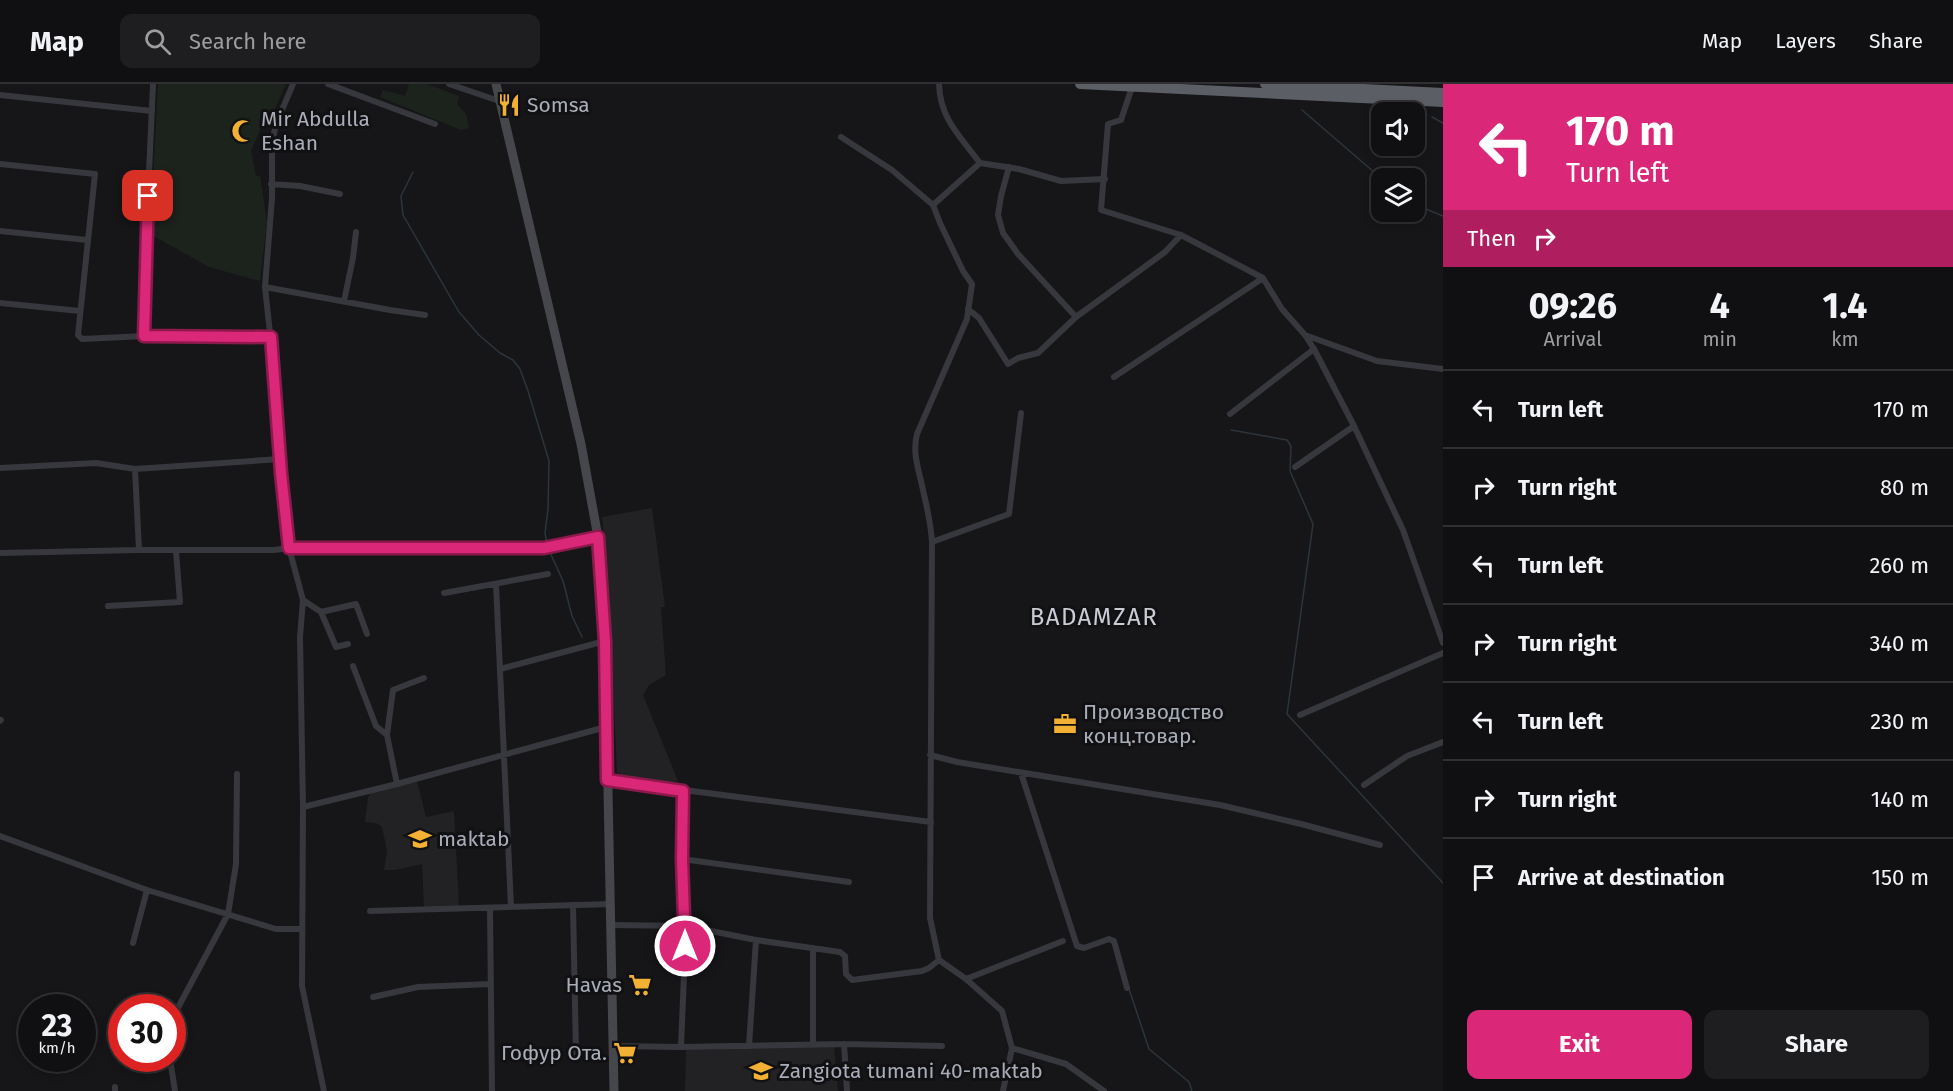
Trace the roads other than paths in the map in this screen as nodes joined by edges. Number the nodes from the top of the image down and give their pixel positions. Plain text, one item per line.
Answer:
1 (153, 84) edge
2 (293, 84) edge
3 (328, 84) edge
4 (449, 84) edge
5 (496, 84) edge
6 (939, 84) edge
7 (1080, 84) edge
8 (1265, 84) edge
9 (1132, 87) junction
10 (1443, 93) edge
11 (0, 95) edge
12 (499, 102) junction
13 (1443, 102) edge
14 (152, 111) junction
15 (435, 124) dead end
16 (841, 137) dead end
17 (980, 163) junction
18 (0, 164) edge
19 (1009, 167) junction
20 (1105, 179) junction
21 (271, 184) junction
22 (340, 194) dead end
23 (933, 205) junction
24 (0, 231) edge
25 (356, 232) dead end
26 (1180, 235) junction
27 (87, 240) junction
28 (1263, 279) junction
29 (265, 287) junction
30 (344, 301) junction
31 (0, 303) edge
32 (968, 309) junction
33 (80, 311) junction
34 (425, 315) dead end
35 (1076, 318) junction
36 (1305, 335) junction
37 (144, 336) junction
38 (271, 337) junction
39 (1314, 349) junction
40 (1443, 369) edge
41 (1114, 377) dead end
42 (1021, 413) dead end
43 (1230, 414) dead end
44 (1354, 426) junction
45 (280, 459) junction
46 (1295, 467) dead end
47 (0, 468) edge
48 (135, 469) junction
49 (598, 537) junction
50 (932, 542) junction
51 (289, 548) junction
52 (139, 550) junction
53 (176, 551) junction
54 (0, 553) edge
55 (548, 574) dead end
56 (496, 584) junction
57 (444, 593) dead end
58 (303, 600) junction
59 (108, 606) dead end
60 (321, 612) junction
61 (367, 634) dead end
62 (605, 641) junction
63 (1443, 642) edge
64 (348, 644) dead end
65 (1443, 653) edge
66 (353, 666) dead end
67 (500, 669) junction
68 (424, 678) dead end
69 (1300, 715) dead end
70 (606, 727) junction
71 (387, 735) junction
72 (1443, 742) edge
73 (930, 755) junction
74 (504, 756) junction
75 (1021, 773) junction
76 (237, 774) dead end
77 (607, 780) junction
78 (397, 784) junction
79 (1364, 785) dead end
80 (683, 791) junction
81 (303, 807) junction
82 (931, 822) junction
83 (0, 836) edge
84 (1380, 845) dead end
85 (682, 859) junction
86 (849, 882) dead end
87 (147, 890) junction
88 (611, 904) junction
89 (573, 905) junction
90 (511, 907) junction
91 (490, 909) junction
92 (370, 911) dead end
93 (228, 914) junction
94 (611, 925) junction
95 (686, 926) junction
96 (302, 929) junction
97 (756, 940) junction
98 (1063, 941) dead end
99 (133, 943) dead end
100 (813, 948) junction
101 (939, 960) junction
102 (966, 979) junction
103 (491, 984) junction
104 (1127, 988) dead end
105 (185, 994) edge
106 (373, 997) dead end
107 (844, 1044) junction
108 (813, 1045) junction
109 (614, 1046) junction
110 (749, 1046) junction
111 (942, 1046) dead end
112 (681, 1047) junction
113 (1012, 1048) junction
114 (576, 1053) dead end
115 (172, 1072) edge
116 (175, 1091) edge
117 (324, 1091) edge
118 (492, 1091) edge
119 (614, 1091) edge
120 (847, 1091) edge
121 (1003, 1091) edge
122 (1104, 1091) edge

1 - 14 street
2 - 21 street
3 - 15 street
4 - 12 street
5 - 12 main road
6 - 17 street
7 - 9 highway
8 - 10 highway
9 - 13 highway
9 - 20 street
11 - 14 street
12 - 49 main road
14 - 37 street
16 - 23 street
17 - 19 street
17 - 23 street
18 - 27 street
19 - 20 street
19 - 35 street
20 - 26 street
21 - 22 street
21 - 29 street
23 - 32 street
24 - 27 street
25 - 30 street
26 - 28 street
26 - 35 street
27 - 33 street
28 - 36 street
28 - 41 street
29 - 30 street
29 - 38 street
30 - 34 street
31 - 33 street
32 - 35 street
32 - 50 street
33 - 37 street
36 - 39 street
36 - 40 street
37 - 38 street
38 - 45 street
39 - 43 street
39 - 44 street
42 - 50 street
44 - 46 street
44 - 63 street
45 - 48 street
45 - 51 street
47 - 48 street
48 - 52 street
49 - 51 street
49 - 62 main road
50 - 73 street
51 - 53 street
51 - 58 street
52 - 53 street
52 - 54 street
53 - 59 street
55 - 56 street
56 - 57 street
56 - 67 street
58 - 60 street
58 - 81 street
60 - 61 street
60 - 64 street
62 - 67 street
62 - 70 main road
65 - 69 street
66 - 71 street
67 - 74 street
68 - 71 street
70 - 74 street
70 - 77 main road
71 - 78 street
72 - 79 street
73 - 75 street
73 - 82 street
74 - 78 street
74 - 90 street
75 - 84 street
75 - 104 street
76 - 93 street
77 - 80 street
77 - 88 main road
78 - 81 street
80 - 82 street
80 - 85 street
81 - 96 street
82 - 101 street
83 - 87 street
85 - 86 street
85 - 95 street
87 - 93 street
87 - 99 street
88 - 89 street
88 - 94 main road
89 - 90 street
89 - 114 street
90 - 91 street
91 - 92 street
91 - 103 street
93 - 96 street
93 - 105 street
94 - 95 street
94 - 109 main road
95 - 97 street
95 - 112 street
96 - 117 street
97 - 100 street
97 - 110 street
98 - 102 street
100 - 101 street
100 - 108 street
101 - 102 street
102 - 113 street
103 - 106 street
103 - 118 street
107 - 108 street
107 - 111 street
107 - 120 street
108 - 110 street
109 - 112 street
109 - 119 main road
110 - 112 street
113 - 121 street
113 - 122 street
115 - 116 street

